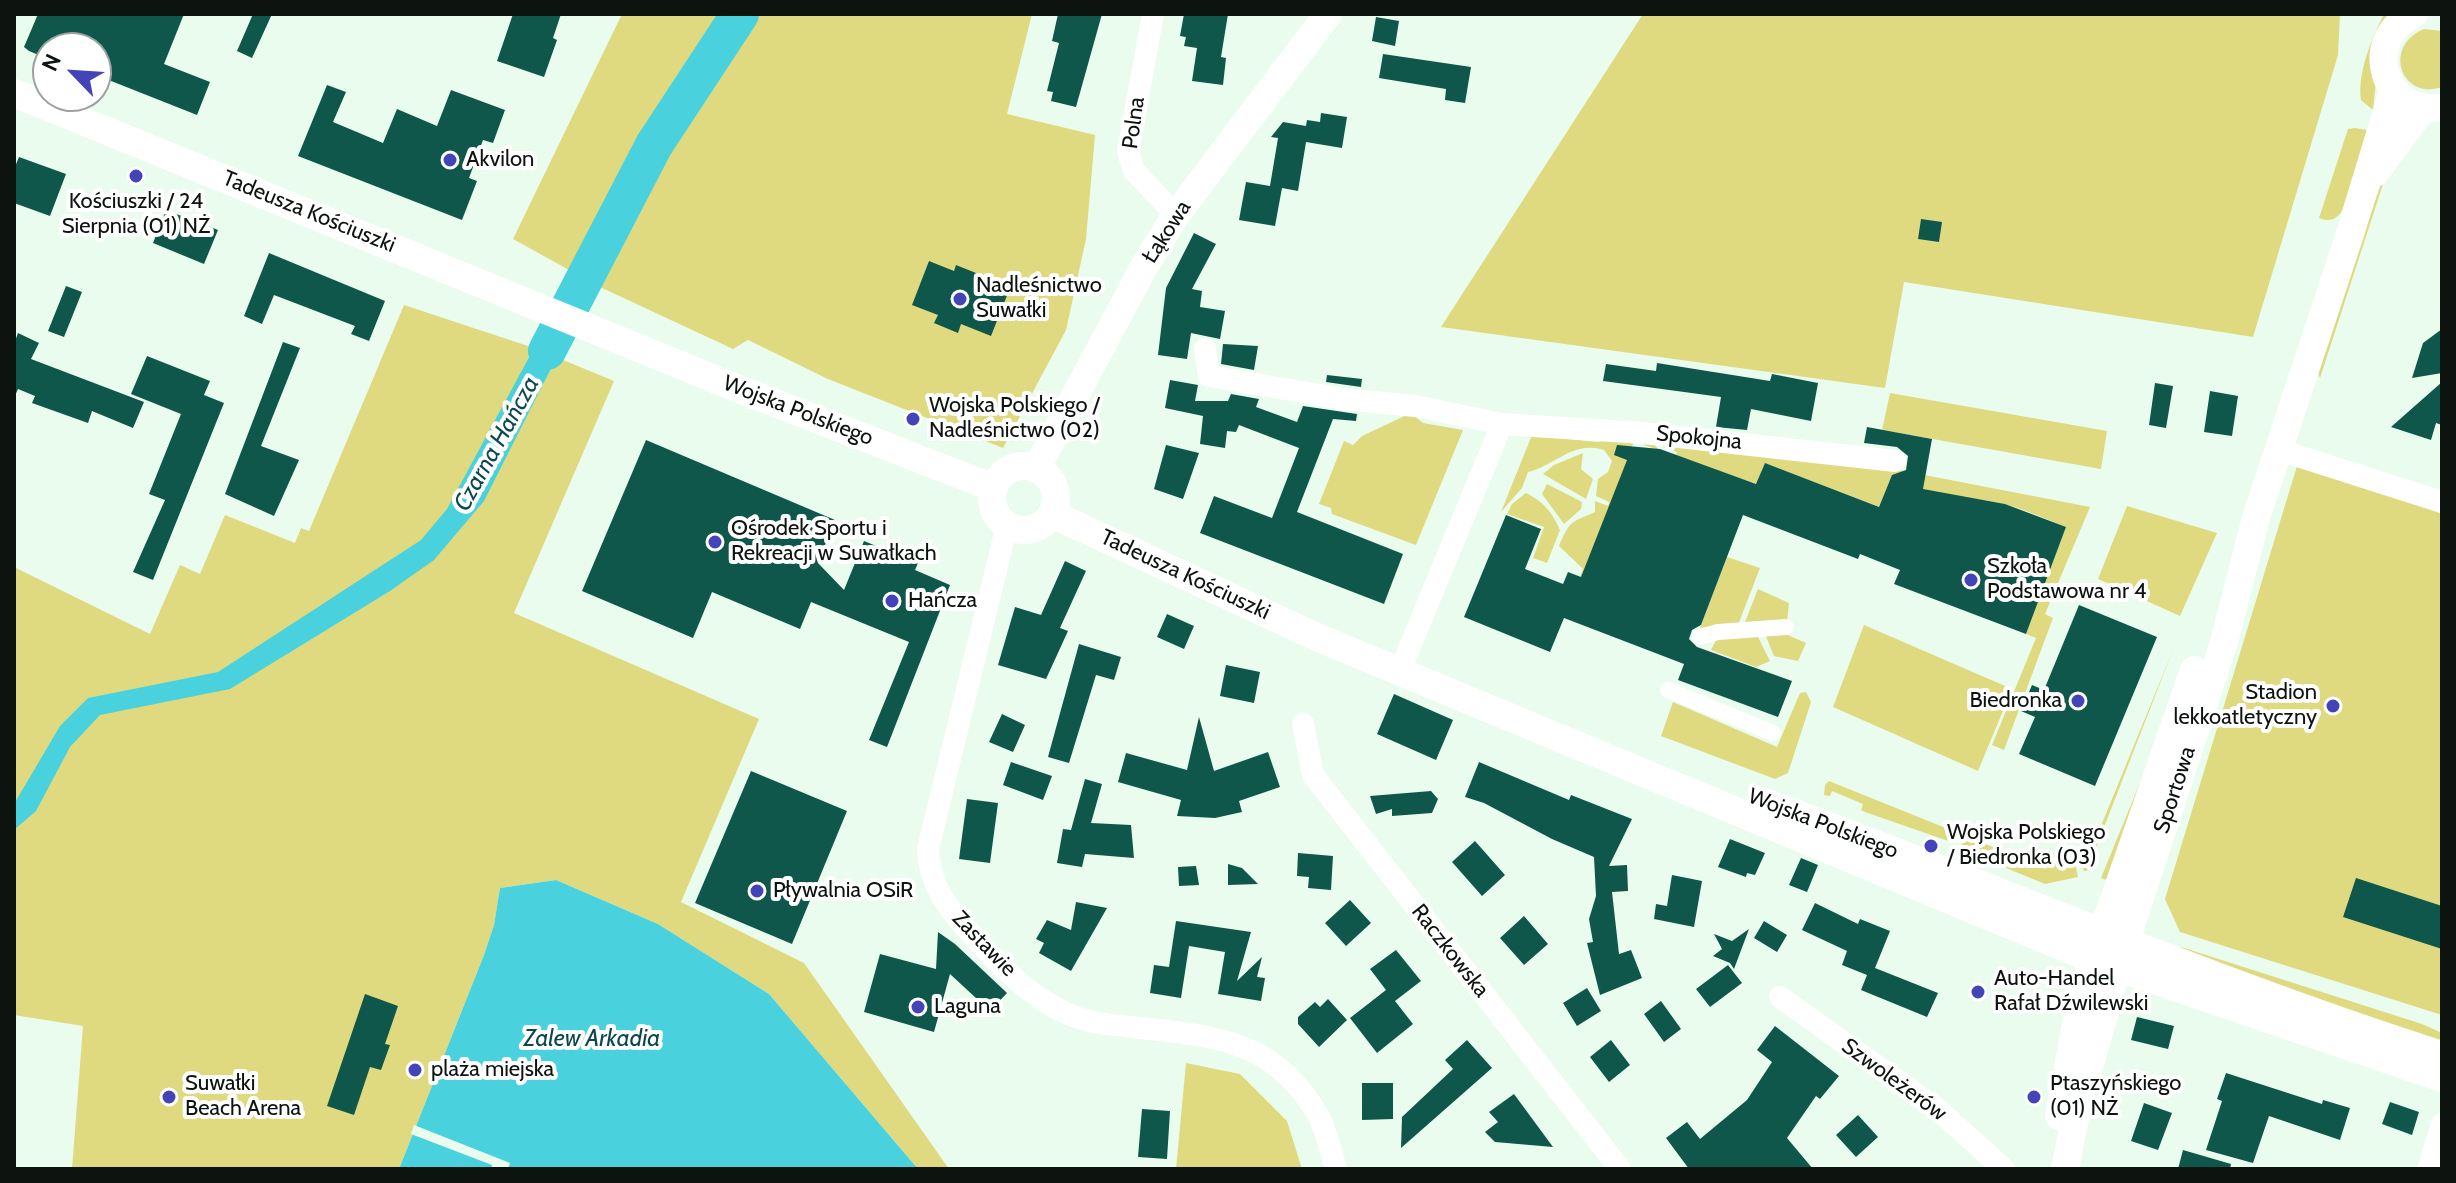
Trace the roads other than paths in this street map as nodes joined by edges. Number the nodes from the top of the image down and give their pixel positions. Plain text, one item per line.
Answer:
1 (1153, 14) edge
2 (1328, 14) edge
3 (2412, 14) edge
4 (2393, 91) junction
5 (14, 93) edge
6 (2433, 108) edge
7 (2379, 155) junction
8 (1176, 215) junction
9 (602, 332) joint
10 (1205, 349) dead end
11 (1502, 424) junction
12 (2279, 450) junction
13 (1895, 461) dead end
14 (1036, 469) junction
15 (994, 488) junction
16 (2442, 502) edge
17 (1052, 514) junction
18 (1007, 525) junction
19 (1208, 584) junction
20 (1786, 627) dead end
21 (1700, 637) dead end
22 (1319, 638) joint
23 (1406, 656) junction
24 (1668, 690) dead end
25 (1303, 724) dead end
26 (1773, 733) dead end
27 (2109, 951) junction
28 (1780, 997) dead end
29 (2442, 1055) edge
30 (2442, 1078) edge
31 (2442, 1124) edge
32 (1336, 1169) edge
33 (1620, 1169) edge
34 (2004, 1169) edge
35 (2050, 1169) edge
36 (2065, 1169) edge
37 (2428, 1169) edge

1 - 8 street, Polna
2 - 8 street, Łąkowa
3 - 4 street
4 - 6 street
4 - 7 street, Sportowa
5 - 9 street, Tadeusza Kościuszki
6 - 7 street, Sportowa
7 - 12 street, Sportowa
8 - 14 street, Łąkowa
9 - 15 street, Wojska Polskiego
10 - 11 street, Spokojna
11 - 13 street, Spokojna
11 - 23 street
12 - 16 street
12 - 27 street, Sportowa
14 - 15 street
14 - 17 street
15 - 18 street
17 - 18 street
17 - 19 street, Tadeusza Kościuszki
18 - 32 street, Zastawie
19 - 22 street, Tadeusza Kościuszki
19 - 23 street, Wojska Polskiego
20 - 21 street
22 - 27 street, Wojska Polskiego
23 - 27 street, Wojska Polskiego
24 - 26 street
25 - 33 street, Raczkowska
27 - 29 street, Wojska Polskiego
27 - 30 street, Wojska Polskiego
27 - 35 street
27 - 36 street
28 - 34 street, Szwoleżerów
31 - 37 street

